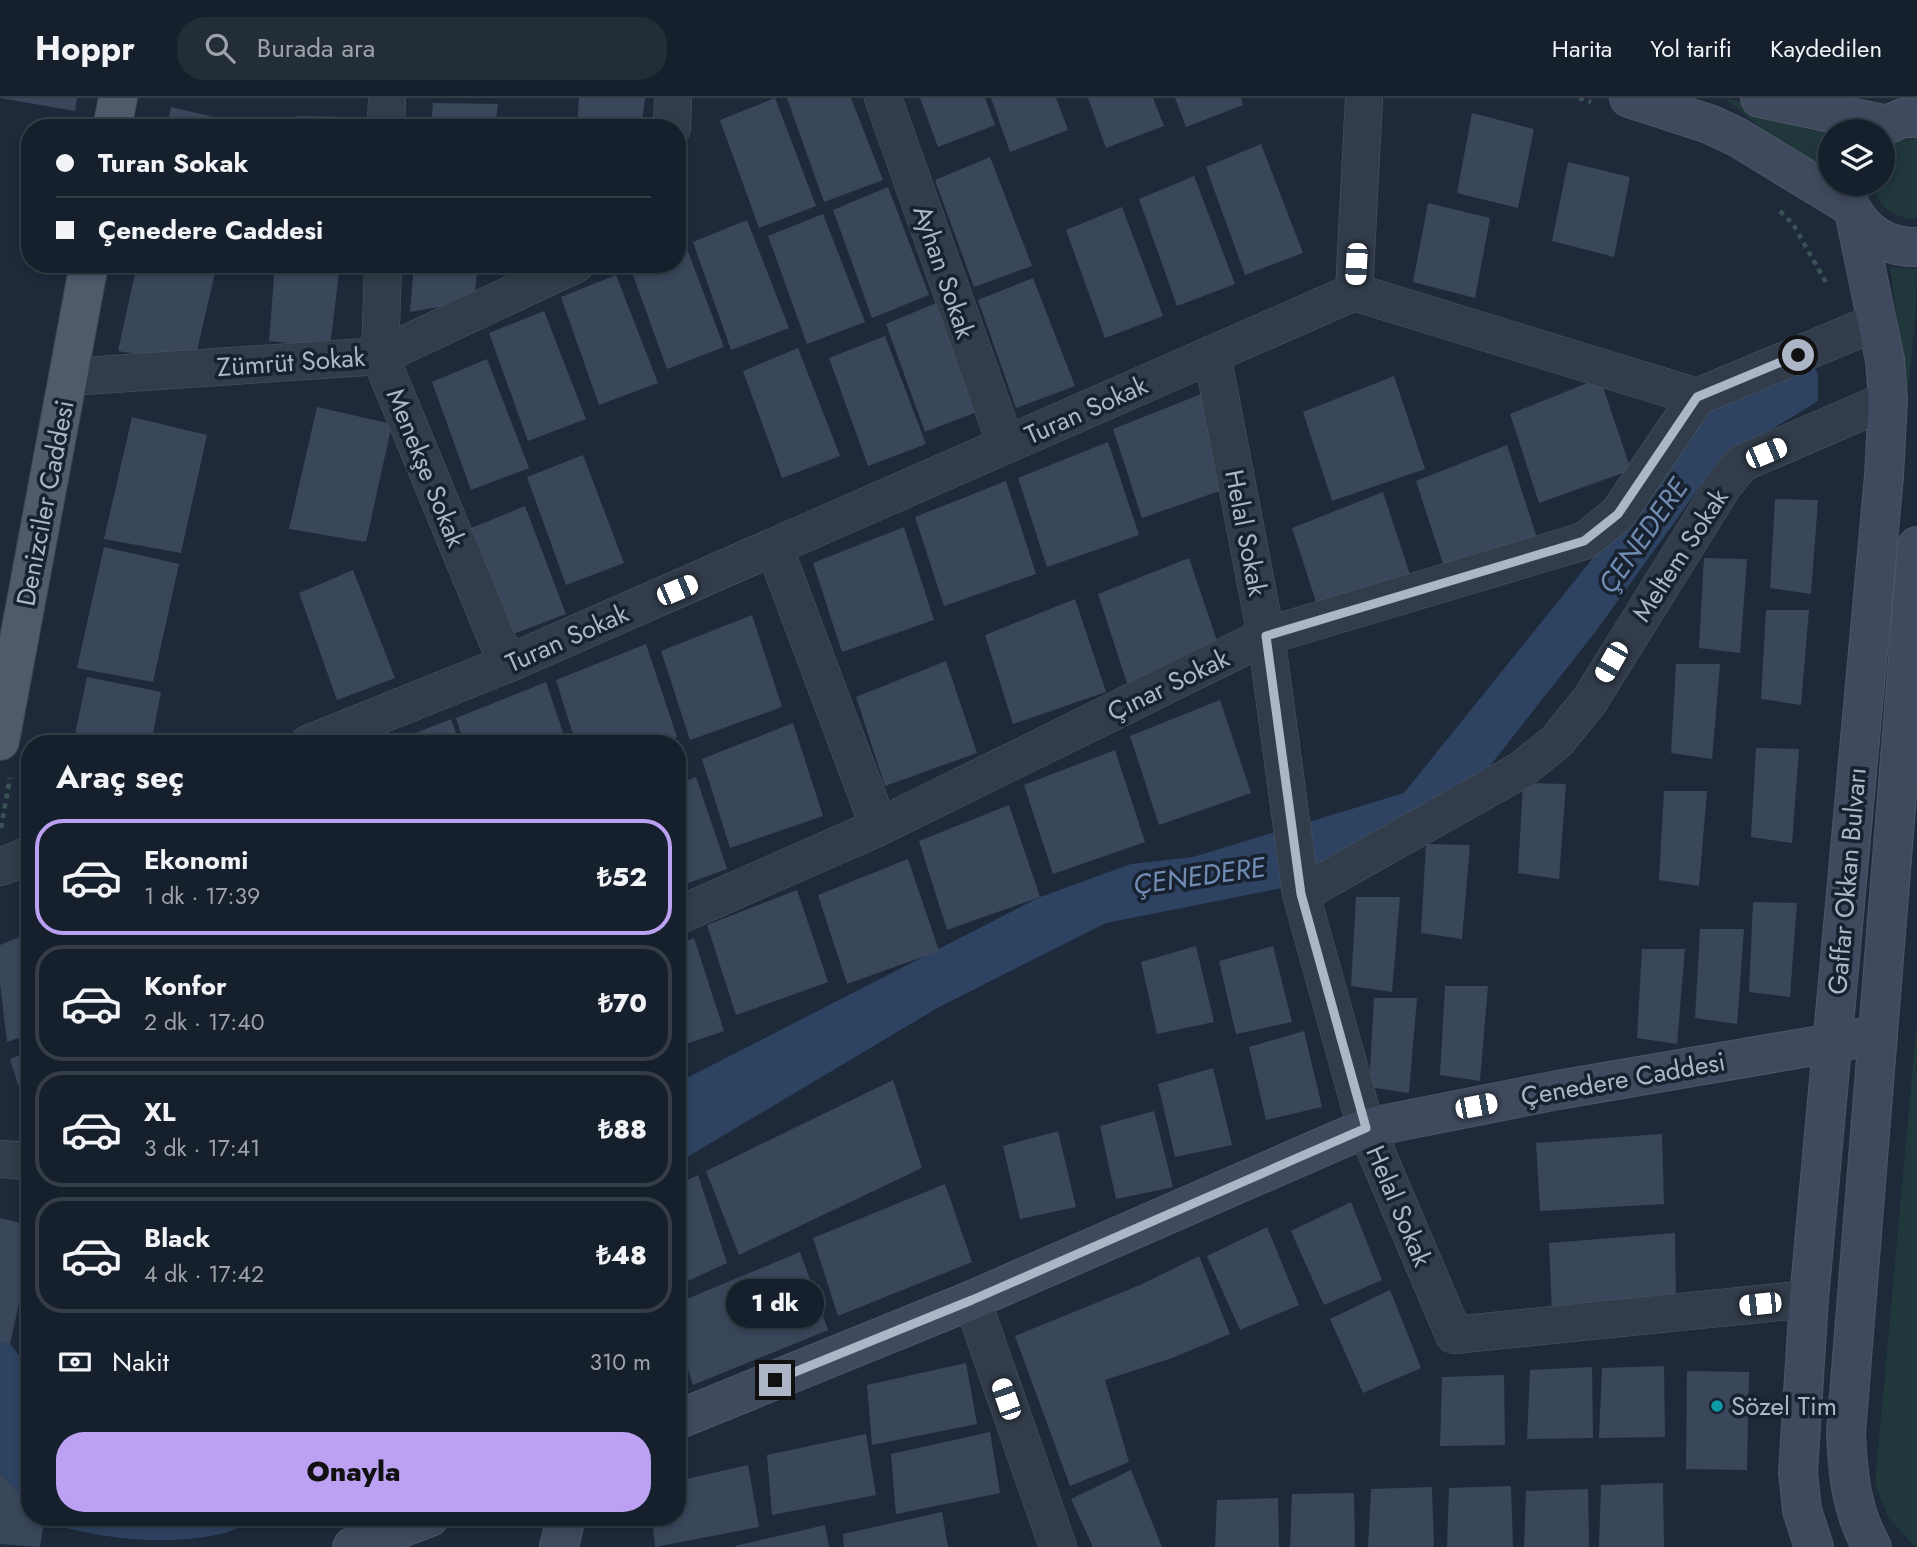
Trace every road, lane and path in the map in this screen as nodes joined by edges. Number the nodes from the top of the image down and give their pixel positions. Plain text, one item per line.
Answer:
1 (387, 98) edge
2 (673, 98) edge
3 (883, 98) edge
4 (1364, 98) edge
5 (1579, 98) edge
6 (1629, 98) edge
7 (1760, 98) edge
8 (1592, 102) dead end
9 (386, 119) edge
10 (672, 119) edge
11 (1865, 119) edge
12 (1851, 202) edge
13 (1775, 206) dead end
14 (1917, 247) edge
15 (87, 273) edge
16 (383, 273) edge
17 (557, 273) edge
18 (1354, 292) junction
19 (1862, 328) junction
20 (1212, 354) junction
21 (380, 356) junction
22 (69, 377) junction
23 (1697, 397) junction
24 (1888, 400) junction
25 (1006, 445) junction
26 (1900, 475) edge
27 (1917, 546) edge
28 (774, 547) junction
29 (1266, 636) junction
30 (507, 664) junction
31 (1911, 681) edge
32 (331, 735) edge
33 (0, 741) edge
34 (1907, 803) edge
35 (1853, 811) junction
36 (879, 827) junction
37 (21, 859) edge
38 (0, 867) edge
39 (1301, 894) junction
40 (686, 912) edge
41 (1878, 1035) junction
42 (1832, 1042) junction
43 (1366, 1128) junction
44 (0, 1159) edge
45 (21, 1160) edge
46 (1809, 1299) junction
47 (972, 1300) junction
48 (686, 1416) edge
49 (407, 1526) edge
50 (564, 1526) edge
51 (1869, 1546) edge
52 (352, 1547) edge
53 (559, 1547) edge
54 (1058, 1547) edge
55 (1814, 1547) edge

1 - 9 street
2 - 10 street
3 - 25 street, Ayhan Sokak
4 - 18 street
5 - 8 path
6 - 12 main road
7 - 11 main road
12 - 14 main road
12 - 19 main road, Gaffar Okkan Bulvarı
13 - 19 path
15 - 22 main road, Denizciler Caddesi
16 - 21 street, Menekşe Sokak
17 - 21 street, Zümrüt Sokak
18 - 20 street, Turan Sokak
18 - 23 street
19 - 23 street
19 - 24 main road, Gaffar Okkan Bulvarı
20 - 25 street, Turan Sokak
20 - 29 street, Helal Sokak
21 - 22 street, Zümrüt Sokak
21 - 30 street, Menekşe Sokak
22 - 33 main road, Denizciler Caddesi
23 - 29 street, Çınar Sokak
24 - 26 main road, Gaffar Okkan Bulvarı
24 - 39 street, Meltem Sokak
25 - 28 street, Turan Sokak
26 - 35 main road, Gaffar Okkan Bulvarı
27 - 31 main road, Gaffar Okkan Bulvarı
28 - 30 street, Turan Sokak
28 - 36 street
29 - 36 street, Çınar Sokak
29 - 39 street, Helal Sokak
30 - 32 street, Turan Sokak
31 - 34 main road, Gaffar Okkan Bulvarı
34 - 35 main road
34 - 41 main road, Gaffar Okkan Bulvarı
35 - 42 main road, Gaffar Okkan Bulvarı
36 - 40 street, Çınar Sokak
37 - 38 street
39 - 43 street, Helal Sokak
41 - 42 main road, Çenedere Caddesi
41 - 51 main road, Gaffar Okkan Bulvarı
42 - 43 main road, Çenedere Caddesi
42 - 46 main road, Gaffar Okkan Bulvarı
43 - 46 street, Helal Sokak
43 - 47 main road, Çenedere Caddesi
44 - 45 street
46 - 55 main road, Gaffar Okkan Bulvarı
47 - 48 main road, Çenedere Caddesi
47 - 54 street
49 - 52 main road
50 - 53 main road

